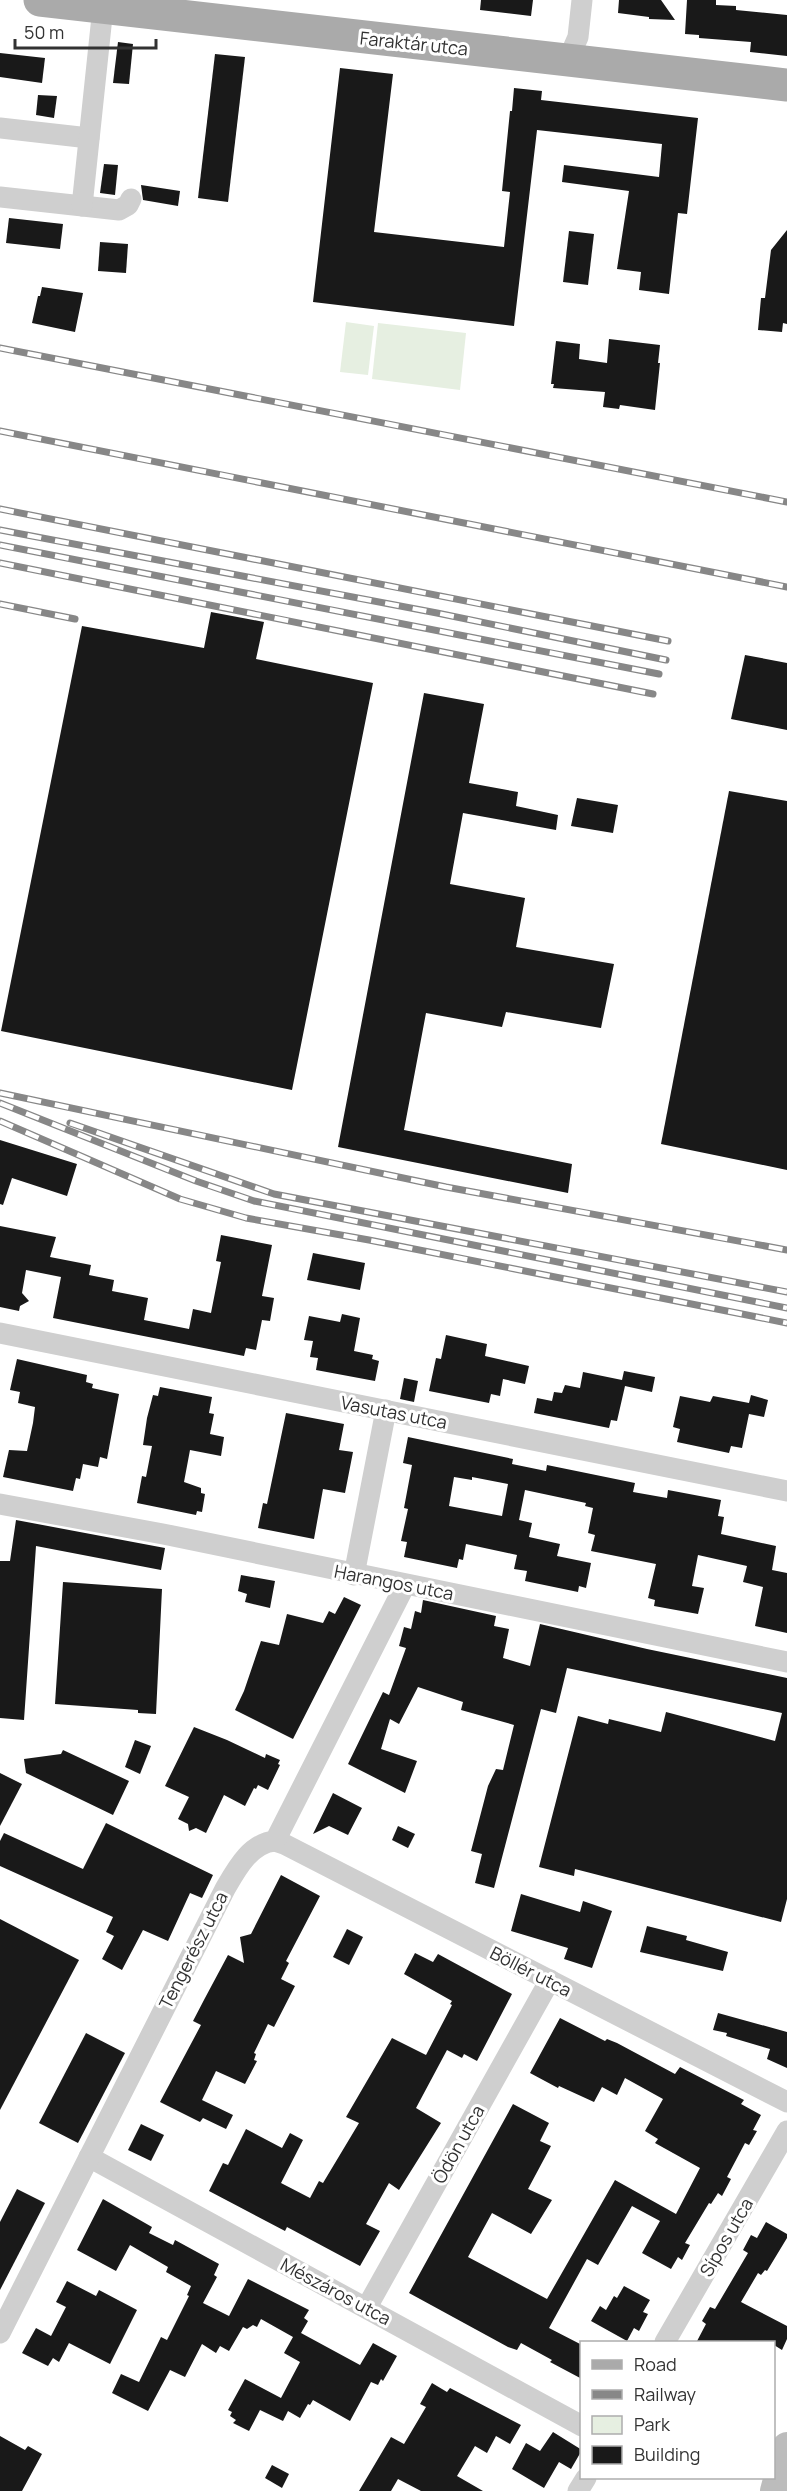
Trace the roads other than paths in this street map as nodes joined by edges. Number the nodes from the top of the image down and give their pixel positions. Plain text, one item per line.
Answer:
1 (40, 0) edge
2 (582, 0) edge
3 (103, 8) junction
4 (568, 60) junction
5 (787, 85) edge
6 (0, 128) edge
7 (89, 138) junction
8 (0, 197) edge
9 (131, 199) dead end
10 (82, 206) junction
11 (0, 1333) edge
12 (386, 1410) junction
13 (787, 1491) edge
14 (0, 1504) edge
15 (354, 1575) junction
16 (405, 1585) junction
17 (787, 1662) edge
18 (275, 1841) junction
19 (550, 1980) junction
20 (787, 2102) edge
21 (787, 2131) edge
22 (89, 2157) junction
23 (367, 2307) junction
24 (0, 2333) edge
25 (665, 2341) edge
26 (580, 2425) edge
27 (787, 2447) edge
28 (775, 2491) edge

1 - 3 main road, Faraktár utca
2 - 4 street
3 - 4 main road, Faraktár utca
3 - 7 street
4 - 5 main road, Faraktár utca
6 - 7 street
7 - 10 street
8 - 10 street
9 - 10 street
11 - 12 street, Vasutas utca
12 - 13 street, Vasutas utca
12 - 15 street
14 - 15 street, Harangos utca
15 - 16 street, Harangos utca
16 - 17 street, Harangos utca
16 - 18 street
18 - 19 street, Böllér utca
18 - 22 street, Tengerész utca
19 - 20 street, Böllér utca
19 - 23 street, Ödön utca
21 - 25 street, Sípos utca
22 - 23 street, Mészáros utca
22 - 24 street, Tengerész utca
23 - 26 street, Mészáros utca
27 - 28 street

